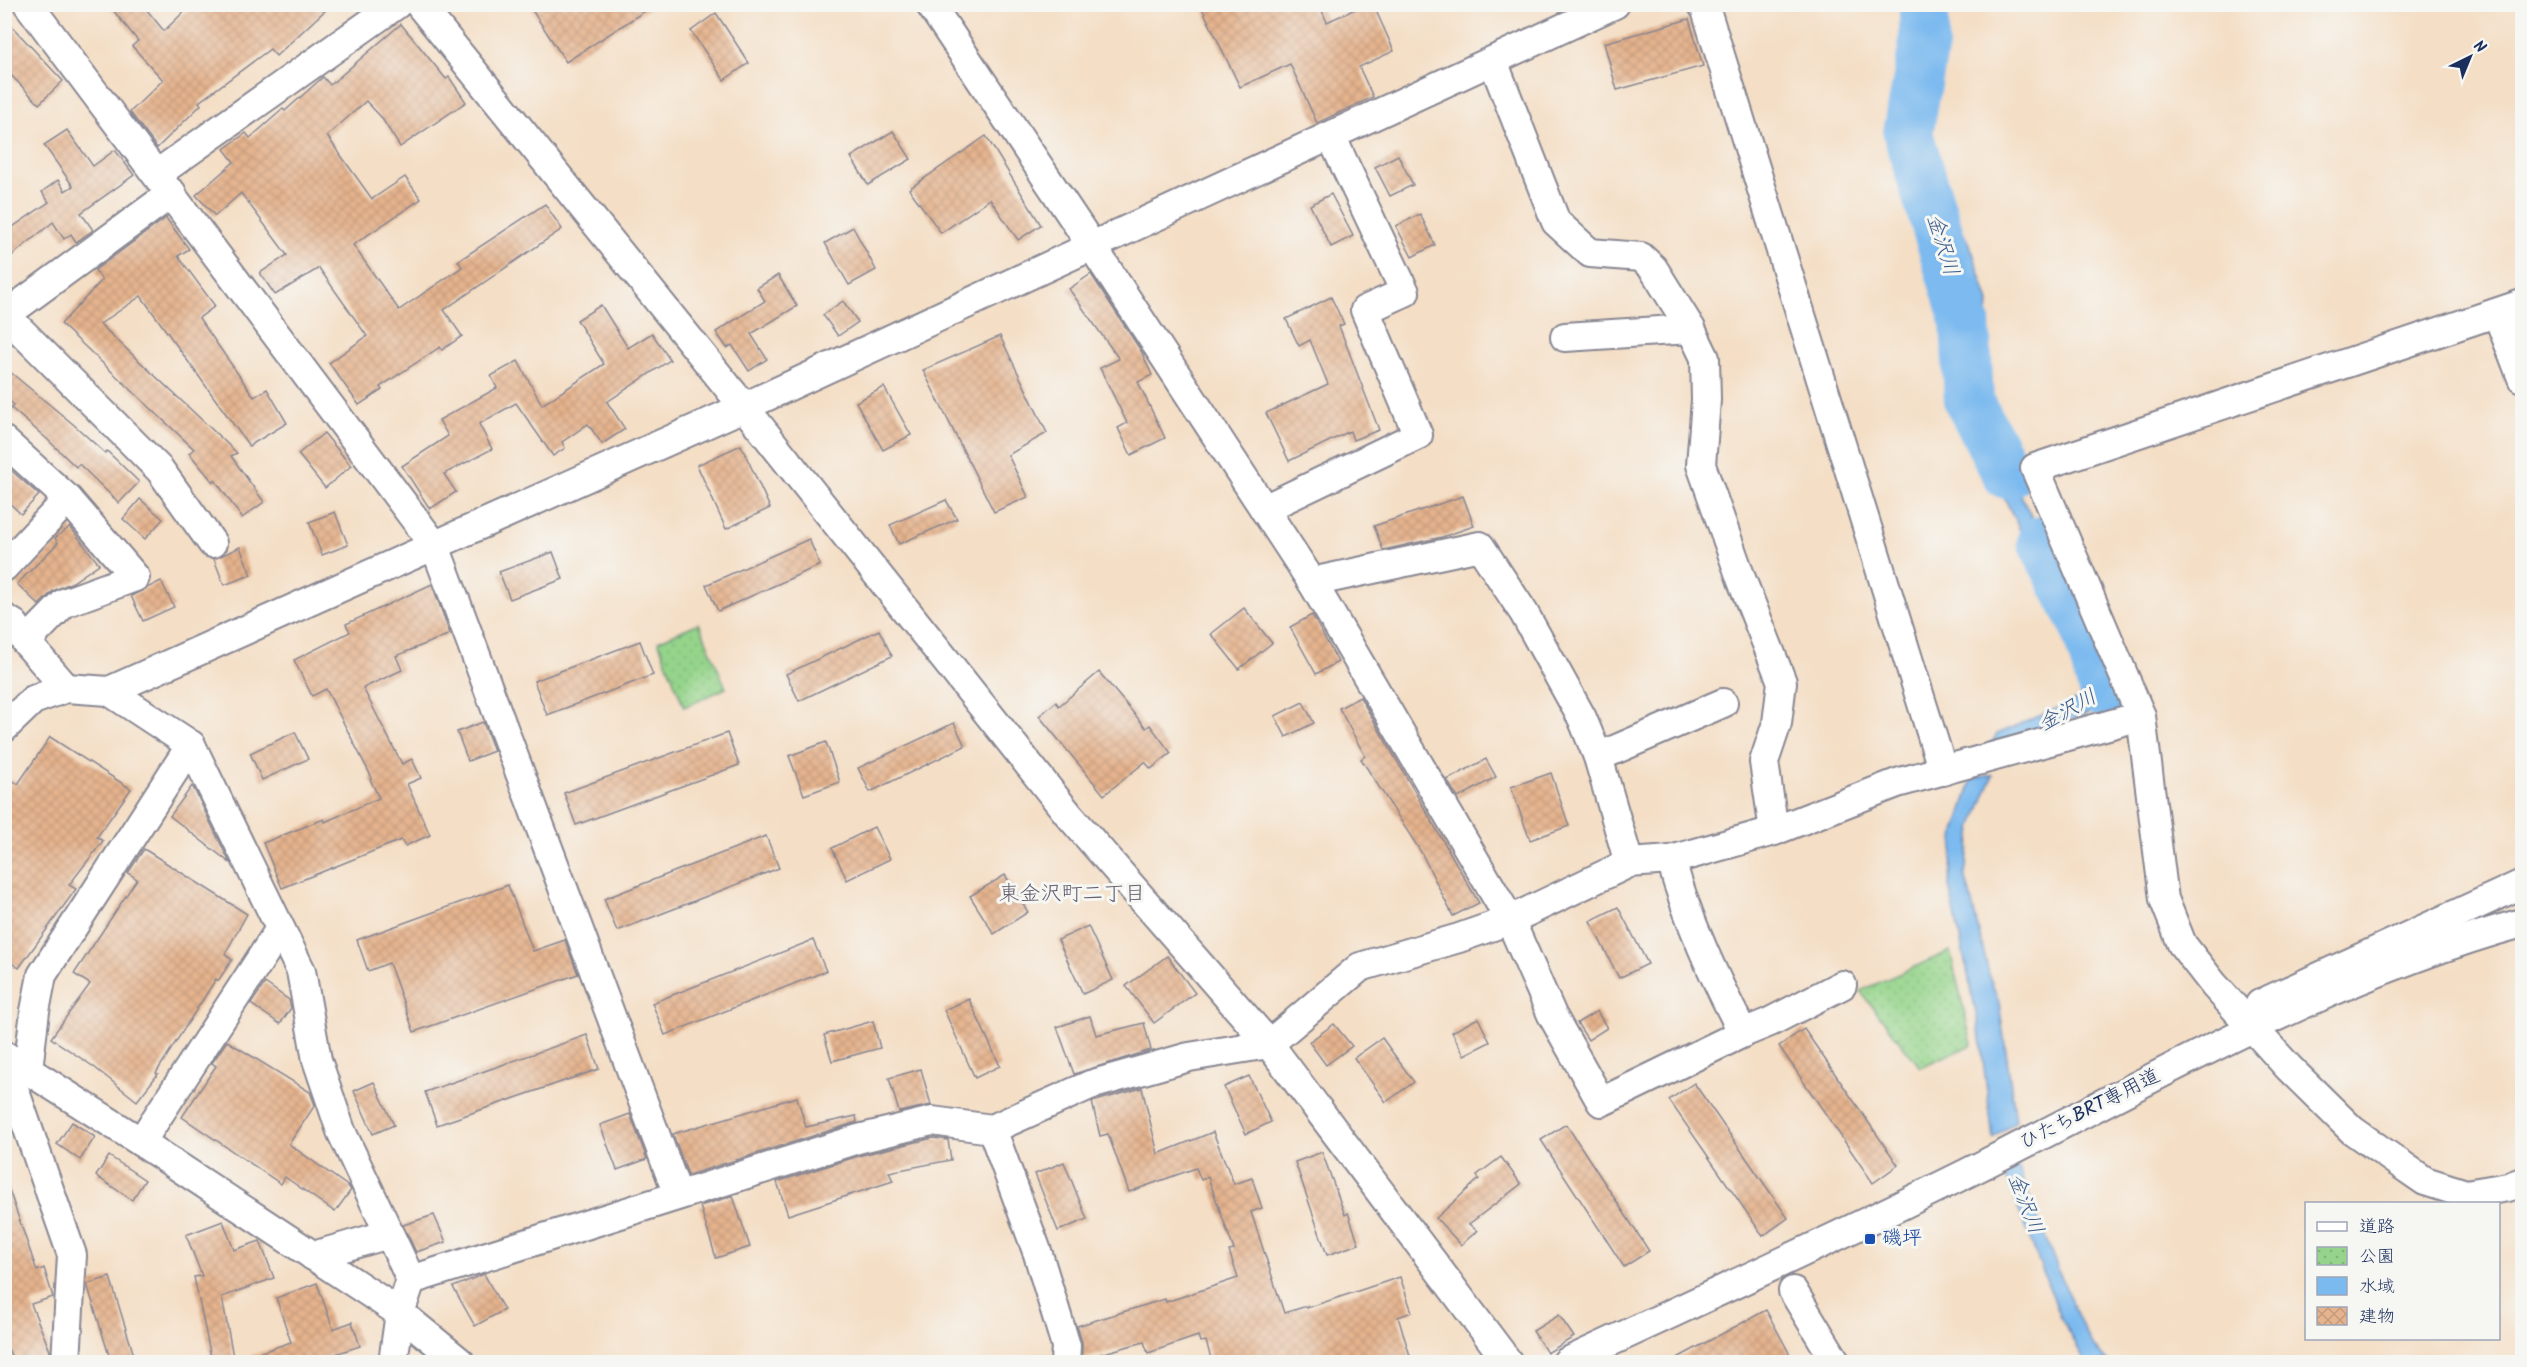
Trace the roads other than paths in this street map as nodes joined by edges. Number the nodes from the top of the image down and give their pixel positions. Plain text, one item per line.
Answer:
1 (28, 4) edge
2 (397, 4) edge
3 (419, 4) edge
4 (1616, 4) edge
5 (1702, 4) edge
6 (939, 9) edge
7 (1493, 61) junction
8 (1331, 136) junction
9 (165, 184) junction
10 (1092, 246) junction
11 (2510, 308) edge
12 (5, 316) edge
13 (1691, 329) junction
14 (1565, 337) dead end
15 (2523, 378) edge
16 (744, 407) junction
17 (4, 441) edge
18 (68, 499) junction
19 (1264, 509) junction
20 (212, 543) dead end
21 (435, 546) junction
22 (4, 567) edge
23 (1312, 582) junction
24 (4, 618) edge
25 (26, 642) junction
26 (66, 688) junction
27 (109, 691) junction
28 (1723, 703) dead end
29 (2141, 716) junction
30 (4, 728) edge
31 (191, 745) junction
32 (1598, 757) junction
33 (1943, 771) junction
34 (1774, 831) junction
35 (1671, 860) junction
36 (1629, 863) junction
37 (2523, 884) edge
38 (1510, 920) junction
39 (2523, 923) edge
40 (280, 929) junction
41 (1842, 985) dead end
42 (2247, 1020) junction
43 (1743, 1033) junction
44 (1269, 1044) junction
45 (12, 1061) edge
46 (992, 1129) junction
47 (141, 1142) junction
48 (2523, 1182) edge
49 (678, 1195) junction
50 (389, 1234) junction
51 (313, 1256) junction
52 (411, 1280) junction
53 (1793, 1291) dead end
54 (400, 1313) junction
55 (66, 1362) edge
56 (393, 1362) edge
57 (460, 1362) edge
58 (1065, 1362) edge
59 (1508, 1362) edge
60 (1567, 1362) edge
61 (1836, 1362) edge

1 - 9 street
2 - 9 street
3 - 16 street
4 - 7 street
5 - 33 street
6 - 10 street
7 - 8 street
7 - 13 street
8 - 10 street
8 - 19 street
9 - 12 street
9 - 21 street
10 - 16 street
10 - 19 street
11 - 15 street
11 - 29 street
12 - 20 street
13 - 14 street
13 - 34 street
16 - 21 street
16 - 44 street
17 - 18 street
18 - 22 street
18 - 25 street
19 - 23 street
21 - 27 street
21 - 49 street
23 - 32 street
23 - 38 street
24 - 25 street
25 - 26 street
26 - 27 street
26 - 30 street
27 - 31 street
28 - 32 street
29 - 33 street
29 - 42 street
31 - 40 street
31 - 45 street
32 - 36 street
33 - 34 street
34 - 35 street
35 - 36 street
35 - 43 street
36 - 38 street
37 - 42 street
38 - 43 street
38 - 44 street
39 - 42 street, ひたちBRT専用道
40 - 47 street
40 - 50 street
41 - 43 street
42 - 48 street
42 - 60 street, ひたちBRT専用道
44 - 46 street
44 - 59 street
45 - 47 street
45 - 55 street
46 - 49 street
46 - 58 street
47 - 51 street
49 - 52 street
50 - 51 street
50 - 52 street
51 - 54 street
52 - 54 street
53 - 61 street
54 - 56 street
54 - 57 street

